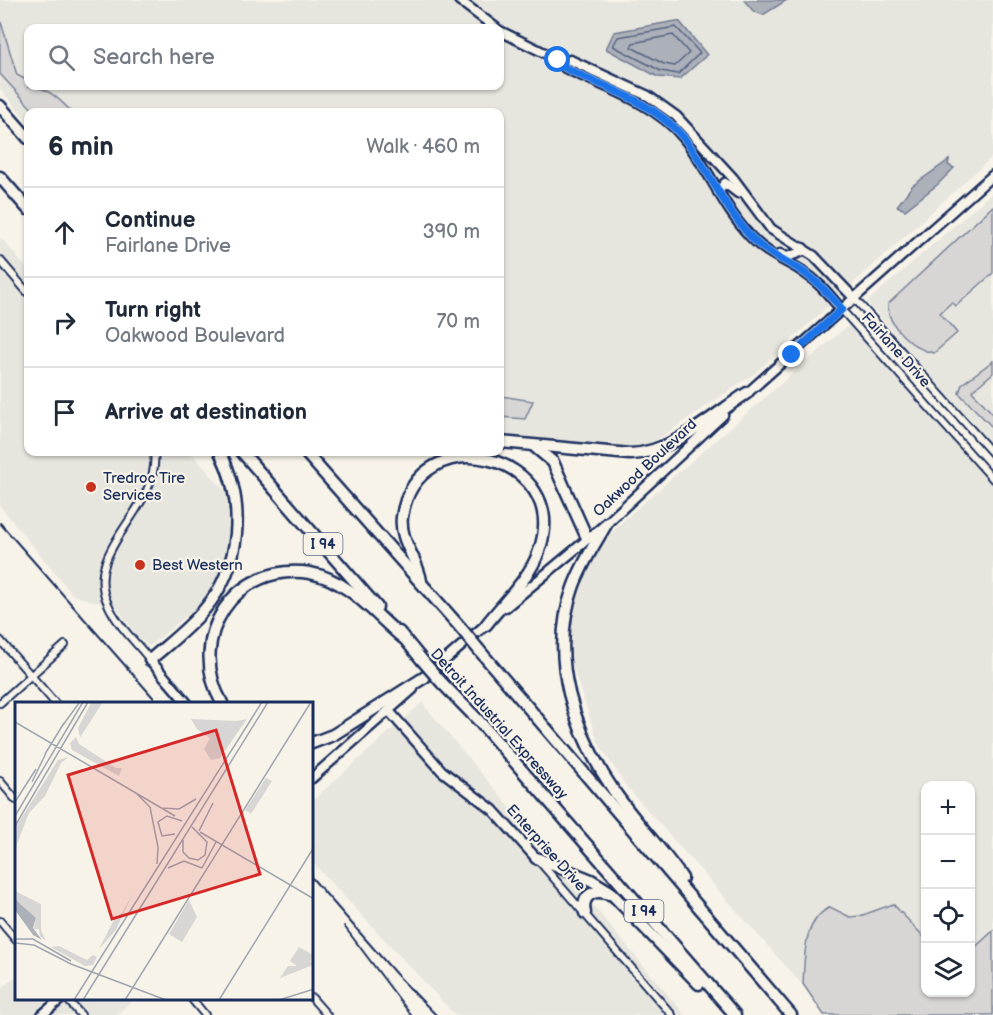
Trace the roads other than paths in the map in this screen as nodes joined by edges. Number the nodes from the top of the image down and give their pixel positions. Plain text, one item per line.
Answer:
1 (459, 0) edge
2 (490, 24) edge
3 (504, 33) edge
4 (563, 62) junction
5 (0, 106) edge
6 (24, 133) edge
7 (993, 175) edge
8 (0, 177) edge
9 (718, 192) junction
10 (24, 204) edge
11 (760, 217) junction
12 (743, 228) junction
13 (802, 248) junction
14 (0, 260) edge
15 (24, 288) edge
16 (854, 298) junction
17 (842, 309) junction
18 (747, 393) junction
19 (504, 442) edge
20 (529, 445) junction
21 (993, 454) edge
22 (154, 456) edge
23 (221, 456) edge
24 (245, 456) edge
25 (309, 456) edge
26 (993, 478) edge
27 (606, 523) junction
28 (587, 538) junction
29 (421, 582) junction
30 (486, 625) junction
31 (403, 638) junction
32 (0, 640) edge
33 (65, 645) dead end
34 (150, 660) junction
35 (31, 676) junction
36 (425, 677) junction
37 (54, 702) edge
38 (186, 702) edge
39 (222, 702) edge
40 (0, 703) edge
41 (389, 711) junction
42 (314, 741) edge
43 (314, 776) edge
44 (0, 781) edge
45 (15, 799) edge
46 (536, 858) junction
47 (616, 897) junction
48 (585, 913) junction
49 (711, 920) junction
50 (0, 921) edge
51 (15, 939) edge
52 (63, 1000) edge
53 (65, 1000) edge
54 (191, 1000) edge
55 (314, 1000) edge
56 (42, 1015) edge
57 (81, 1015) edge
58 (205, 1015) edge
59 (327, 1015) edge
60 (672, 1015) edge
61 (728, 1015) edge
62 (735, 1015) edge
63 (791, 1015) edge

1 - 2 main road, Fairlane Drive
3 - 4 main road, Fairlane Drive
4 - 9 main road, Fairlane Drive
4 - 11 main road, Fairlane Drive
5 - 6 highway
7 - 16 main road, Oakwood Boulevard
8 - 10 highway
9 - 11 main road
9 - 12 main road, Fairlane Drive
11 - 13 main road, Fairlane Drive
12 - 13 main road
12 - 17 main road, Fairlane Drive
13 - 16 main road, Fairlane Drive
14 - 15 street
16 - 17 main road, Oakwood Boulevard
16 - 21 street, Fairlane Drive
17 - 18 main road, Oakwood Boulevard
17 - 26 street, Fairlane Drive
18 - 20 highway
18 - 27 main road, Oakwood Boulevard
19 - 20 highway
20 - 28 highway
22 - 34 street
23 - 34 highway
24 - 31 highway, Detroit Industrial Expressway / I 94
25 - 29 highway, Detroit Industrial Expressway
27 - 28 main road, Oakwood Boulevard
27 - 49 highway
28 - 30 main road, Oakwood Boulevard
29 - 30 highway
29 - 49 highway, Detroit Industrial Expressway, bridge
30 - 36 main road, Oakwood Boulevard
31 - 39 highway
31 - 62 highway, Detroit Industrial Expressway / I 94, bridge
32 - 35 street
33 - 35 street
34 - 38 main road
35 - 37 street
35 - 40 street
36 - 41 main road, Oakwood Boulevard
36 - 42 highway
41 - 43 main road, Oakwood Boulevard
41 - 46 main road, Enterprise Drive
44 - 45 street
46 - 47 highway
46 - 48 street, Enterprise Drive
47 - 48 highway
47 - 61 highway
48 - 60 street, Enterprise Drive
49 - 63 highway, Detroit Industrial Expressway
50 - 51 street
52 - 56 main road
53 - 57 street
54 - 58 street
55 - 59 street

